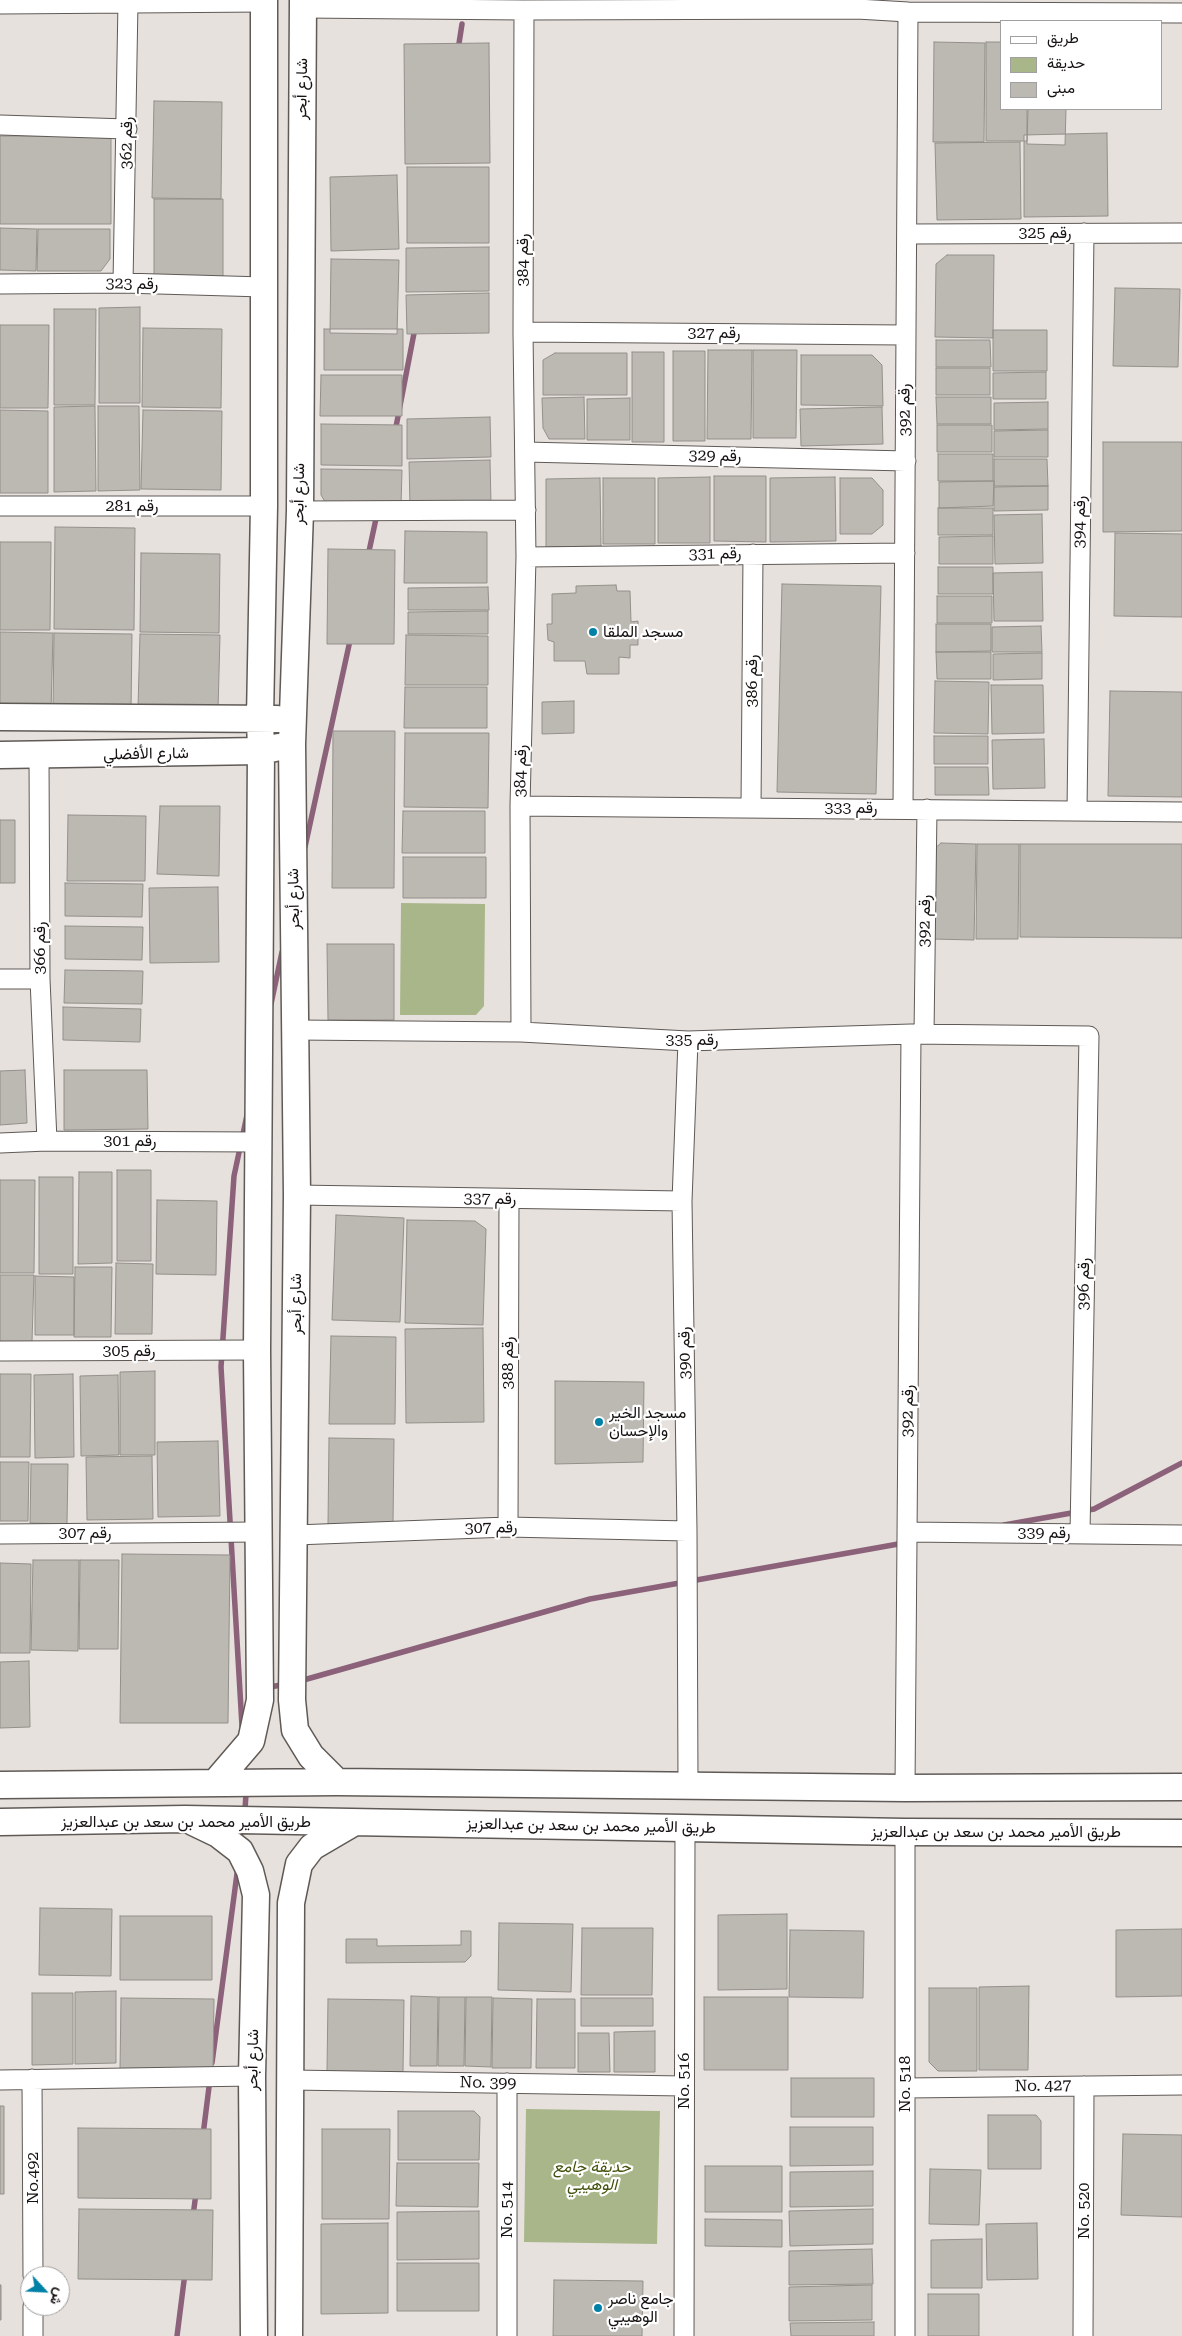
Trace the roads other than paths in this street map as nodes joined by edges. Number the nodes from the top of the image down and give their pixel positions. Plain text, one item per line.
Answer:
1 (264, 1) edge
2 (128, 2) junction
3 (0, 4) edge
4 (303, 4) edge
5 (857, 5) edge
6 (524, 10) junction
7 (908, 12) junction
8 (1182, 13) edge
9 (0, 125) edge
10 (127, 128) junction
11 (1084, 233) junction
12 (1182, 233) edge
13 (908, 234) junction
14 (123, 283) junction
15 (0, 284) edge
16 (264, 286) junction
17 (523, 332) junction
18 (905, 335) junction
19 (525, 452) junction
20 (906, 461) junction
21 (0, 506) edge
22 (264, 506) junction
23 (526, 510) junction
24 (300, 511) junction
25 (905, 553) junction
26 (753, 554) junction
27 (526, 557) junction
28 (0, 717) edge
29 (260, 718) junction
30 (292, 732) junction
31 (261, 751) junction
32 (0, 755) edge
33 (39, 756) junction
34 (520, 806) junction
35 (751, 808) junction
36 (903, 808) junction
37 (927, 809) junction
38 (1077, 811) junction
39 (1182, 812) edge
40 (0, 979) edge
41 (40, 980) junction
42 (296, 1030) junction
43 (521, 1032) junction
44 (918, 1034) junction
45 (1089, 1036) joint
46 (688, 1042) junction
47 (47, 1141) junction
48 (259, 1142) junction
49 (0, 1143) edge
50 (297, 1195) junction
51 (509, 1199) junction
52 (682, 1202) junction
53 (257, 1350) junction
54 (0, 1351) edge
55 (508, 1527) junction
56 (687, 1531) junction
57 (260, 1532) junction
58 (907, 1532) junction
59 (1080, 1533) junction
60 (0, 1534) edge
61 (295, 1535) junction
62 (1182, 1535) edge
63 (260, 1700) junction
64 (292, 1700) junction
65 (337, 1782) junction
66 (215, 1783) junction
67 (0, 1785) edge
68 (688, 1785) junction
69 (1182, 1787) edge
70 (905, 1788) junction
71 (185, 1819) junction
72 (0, 1822) edge
73 (354, 1823) junction
74 (685, 1827) junction
75 (904, 1832) junction
76 (1182, 1834) edge
77 (291, 1925) junction
78 (255, 1926) junction
79 (252, 2076) junction
80 (0, 2080) edge
81 (32, 2080) junction
82 (291, 2080) junction
83 (507, 2083) junction
84 (1182, 2085) edge
85 (684, 2086) junction
86 (1084, 2086) junction
87 (905, 2088) junction
88 (33, 2266) edge
89 (33, 2316) edge
90 (33, 2336) edge
91 (254, 2336) edge
92 (289, 2336) edge
93 (507, 2336) edge
94 (684, 2336) edge
95 (905, 2336) edge
96 (1083, 2336) edge

1 - 2 street
1 - 16 street, شارع أبحر
2 - 3 street
2 - 10 street, رقم 362
4 - 6 street
4 - 24 street, شارع أبحر
5 - 6 street
5 - 7 street
6 - 17 street, رقم 384
7 - 8 street
7 - 13 street, رقم 392
9 - 10 street
10 - 14 street, رقم 362
11 - 12 street, رقم 325
11 - 13 street, رقم 325
11 - 38 street, رقم 394
13 - 18 street, رقم 392
14 - 15 street, رقم 323
14 - 16 street, رقم 323
16 - 22 street, شارع أبحر
17 - 18 street, رقم 327
17 - 19 street, رقم 384
18 - 20 street, رقم 392
19 - 20 street, رقم 329
19 - 23 street, رقم 384
20 - 25 street, رقم 392
21 - 22 street, رقم 281
22 - 29 street, شارع أبحر
23 - 24 street
23 - 27 street, رقم 384
24 - 30 street, شارع أبحر
25 - 26 street, رقم 331
25 - 36 street, رقم 392
26 - 27 street, رقم 331
26 - 35 street, رقم 386
27 - 34 street, رقم 384
28 - 29 street
29 - 30 street
29 - 31 street, شارع أبحر
30 - 31 street, شارع الأفضلي
30 - 42 street, شارع أبحر
31 - 33 street, شارع الأفضلي
31 - 48 street, شارع أبحر
32 - 33 street, شارع الأفضلي
33 - 41 street, رقم 366
34 - 35 street, رقم 333
34 - 43 street, رقم 384
35 - 36 street, رقم 333
36 - 37 street, رقم 333
37 - 38 street, رقم 333
37 - 44 street, رقم 392
38 - 39 street, رقم 333
40 - 41 street
41 - 47 street, رقم 366
42 - 43 street, رقم 335
42 - 50 street, شارع أبحر
43 - 46 street, رقم 335
44 - 45 street, رقم 335
44 - 46 street, رقم 335
44 - 58 street, رقم 392
45 - 59 street, رقم 396
46 - 52 street, رقم 390
47 - 48 street, رقم 301
47 - 49 street, رقم 301
48 - 53 street, شارع أبحر
50 - 51 street, رقم 337
50 - 61 street, شارع أبحر
51 - 52 street, رقم 337
51 - 55 street, رقم 388
52 - 56 street, رقم 390
53 - 54 street, رقم 305
53 - 57 street, شارع أبحر
55 - 56 street, رقم 307
55 - 61 street, رقم 307
56 - 68 street, رقم 390
57 - 60 street, رقم 307
57 - 63 street, شارع أبحر
58 - 59 street, رقم 339
58 - 70 street, رقم 392
59 - 62 street, رقم 339
61 - 64 street, شارع أبحر
63 - 64 street
63 - 66 street, شارع أبحر
64 - 65 street, شارع أبحر
65 - 66 street
65 - 68 street
66 - 67 street
68 - 70 street
69 - 70 street
71 - 72 street, طريق الأمير محمد بن سعد بن عبدالعزيز
71 - 73 street, طريق الأمير محمد بن سعد بن عبدالعزيز
71 - 78 street, شارع أبحر
73 - 74 street, طريق الأمير محمد بن سعد بن عبدالعزيز
73 - 77 street
74 - 75 street, طريق الأمير محمد بن سعد بن عبدالعزيز
74 - 85 street, No. 516
75 - 76 street, طريق الأمير محمد بن سعد بن عبدالعزيز
75 - 87 street, No. 518
77 - 78 street
77 - 82 street
78 - 79 street, شارع أبحر
79 - 81 street
79 - 91 street, شارع أبحر
80 - 81 street
81 - 88 street, No.492
82 - 83 street, No. 399
82 - 92 street
83 - 85 street, No. 399
83 - 93 street, No. 514
84 - 86 street, No. 427
85 - 94 street, No. 516
86 - 87 street, No. 427
86 - 96 street, No. 520
87 - 95 street, No. 518
89 - 90 street

